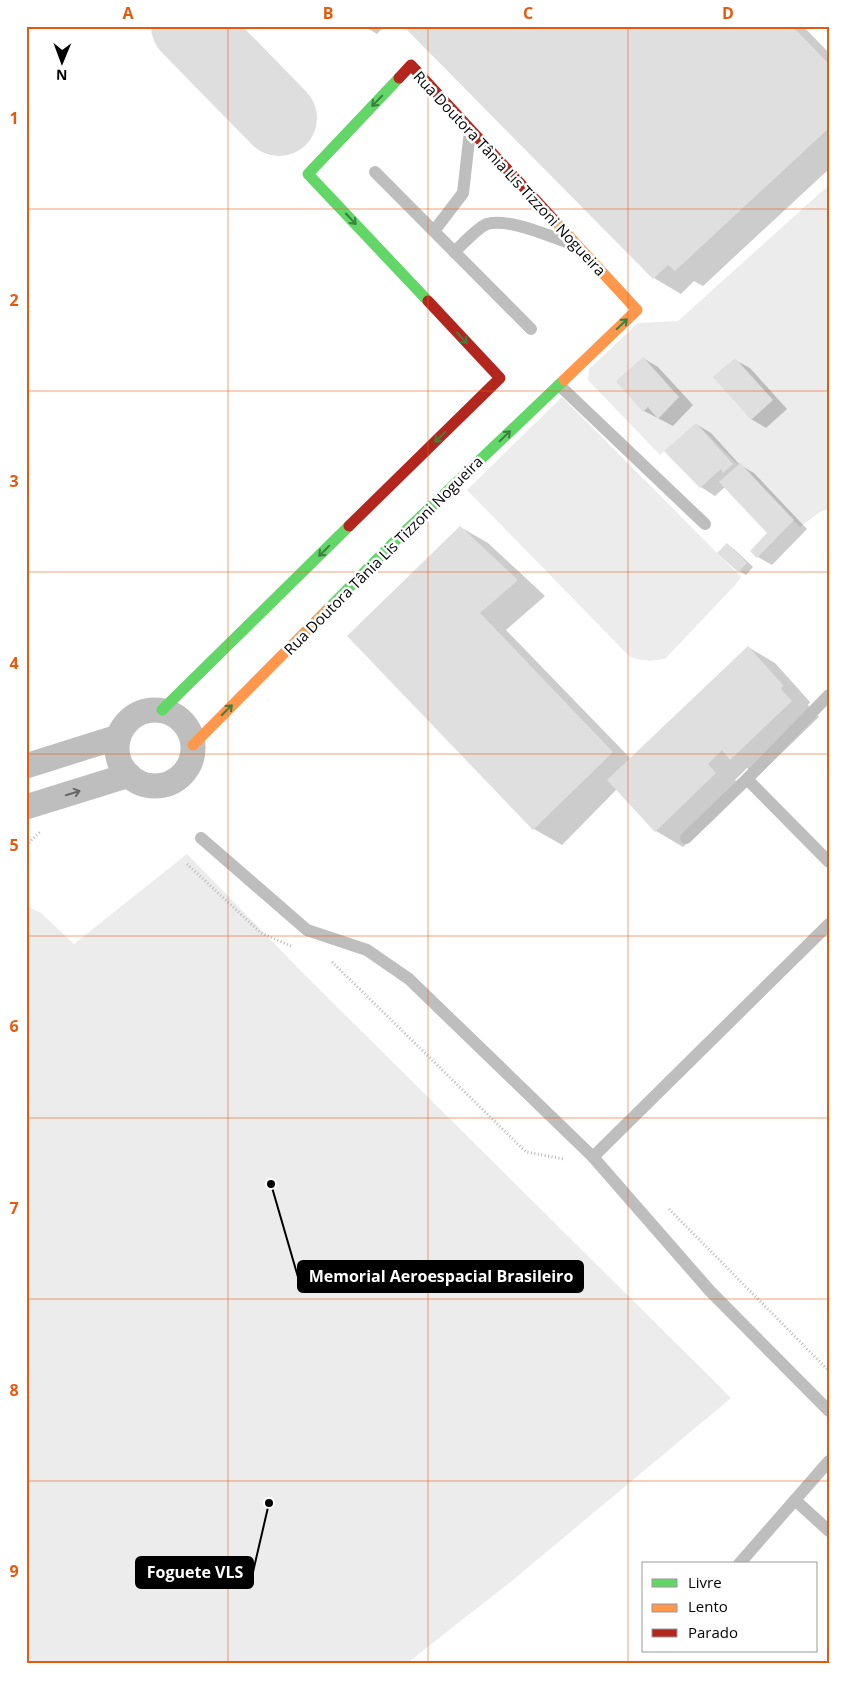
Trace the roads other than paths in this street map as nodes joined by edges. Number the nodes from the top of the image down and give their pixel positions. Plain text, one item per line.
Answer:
1 (470, 129) junction
2 (375, 172) dead end
3 (434, 231) junction
4 (578, 246) junction
5 (454, 252) junction
6 (531, 329) dead end
7 (559, 385) junction
8 (705, 524) dead end
9 (829, 695) edge
10 (162, 710) junction
11 (118, 737) junction
12 (193, 745) junction
13 (26, 766) edge
14 (129, 775) junction
15 (747, 779) junction
16 (26, 807) edge
17 (202, 838) dead end
18 (686, 838) dead end
19 (829, 862) edge
20 (829, 924) edge
21 (596, 1162) junction
22 (829, 1411) edge
23 (829, 1461) edge
24 (795, 1500) junction
25 (829, 1531) edge
26 (741, 1562) edge

1 - 3 lane
1 - 4 street, Rua Doutora Tânia Lis Tizzoni Nogueira
1 -> 10 street, Rua Doutora Tânia Lis Tizzoni Nogueira
2 - 3 lane
3 - 5 lane
4 - 5 lane
7 -> 4 street, Rua Doutora Tânia Lis Tizzoni Nogueira
5 - 6 lane
7 - 8 lane
12 -> 7 street, Rua Doutora Tânia Lis Tizzoni Nogueira
9 - 15 lane
10 - 11 street
10 - 12 street
11 - 13 street
11 - 14 street
12 - 14 street, Rua Doutora Tânia Lis Tizzoni Nogueira
16 -> 14 street
15 - 18 lane
15 - 19 lane
17 - 21 lane
20 - 21 lane
21 - 22 lane
23 - 24 lane
24 - 25 lane
24 - 26 lane

